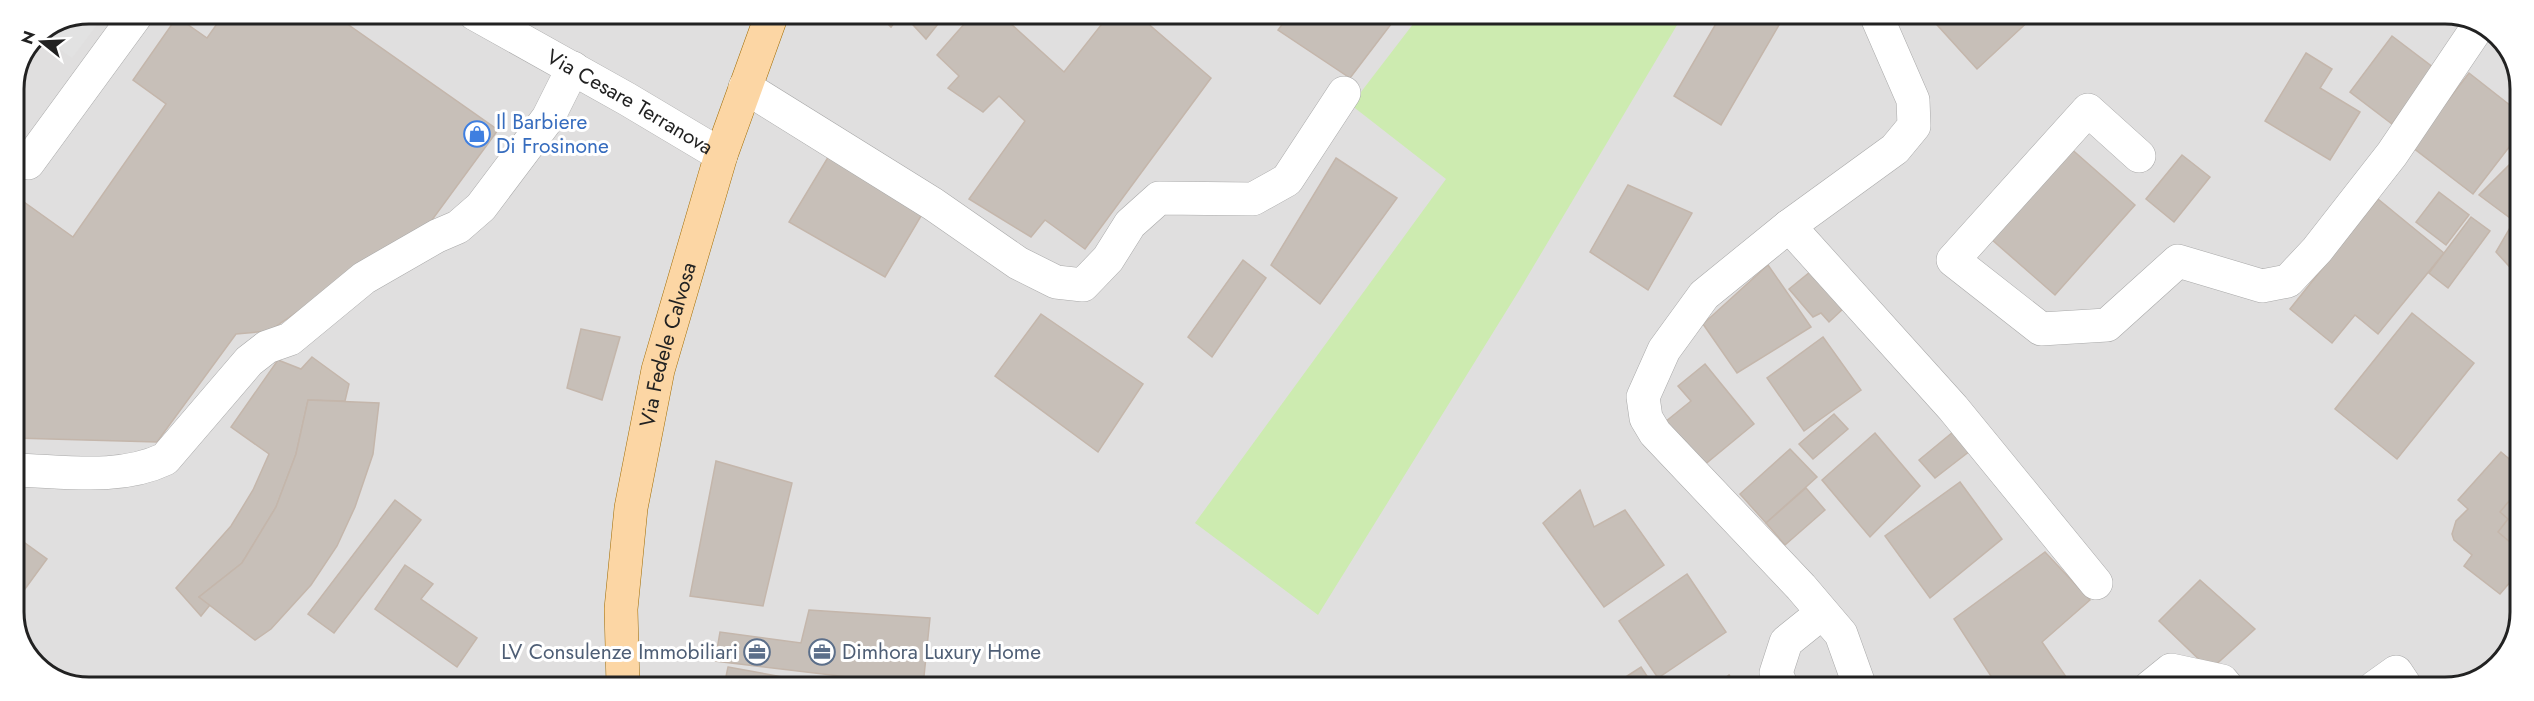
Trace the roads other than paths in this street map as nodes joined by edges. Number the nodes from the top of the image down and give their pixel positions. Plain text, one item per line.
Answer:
1 (130, 24) edge
2 (493, 24) edge
3 (768, 24) edge
4 (1880, 24) edge
5 (2475, 32) edge
6 (573, 68) junction
7 (745, 87) junction
8 (1344, 93) dead end
9 (721, 155) junction
10 (2139, 156) dead end
11 (28, 164) dead end
12 (1789, 226) junction
13 (24, 470) edge
14 (2096, 583) dead end
15 (1822, 613) junction
16 (623, 677) edge
17 (1778, 677) edge
18 (1856, 677) edge
19 (2162, 677) edge
20 (2203, 677) edge

1 - 11 street
2 - 6 street, Via Cesare Terranova
3 - 7 main road, Via Fedele Calvosa
4 - 12 street
5 - 10 street
6 - 9 street, Via Cesare Terranova
6 - 13 street
7 - 8 street
7 - 9 main road, Via Fedele Calvosa
9 - 16 main road, Via Fedele Calvosa
12 - 14 street
12 - 15 street
15 - 17 street
15 - 18 street
19 - 20 street

